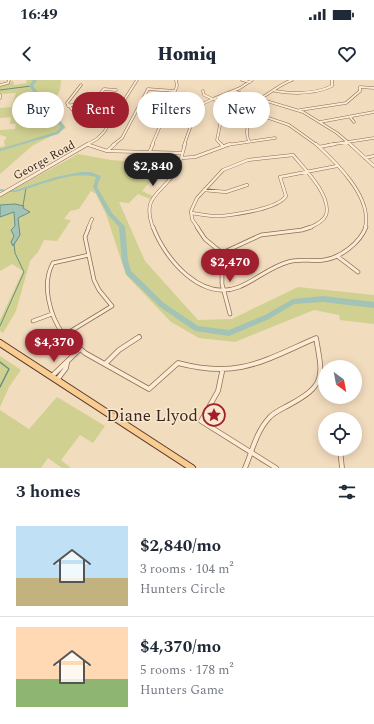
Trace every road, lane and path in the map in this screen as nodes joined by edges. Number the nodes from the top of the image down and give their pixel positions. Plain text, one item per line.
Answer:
1 (9, 80) edge
2 (136, 80) edge
3 (176, 80) edge
4 (242, 80) edge
5 (291, 80) edge
6 (332, 80) edge
7 (251, 81) edge
8 (0, 85) edge
9 (81, 85) dead end
10 (374, 88) edge
11 (116, 90) dead end
12 (203, 90) dead end
13 (233, 90) junction
14 (175, 91) junction
15 (275, 91) junction
16 (102, 92) edge
17 (129, 92) edge
18 (239, 92) edge
19 (270, 94) edge
20 (212, 99) junction
21 (270, 102) edge
22 (72, 105) edge
23 (68, 106) junction
24 (72, 110) edge
25 (300, 110) junction
26 (374, 112) edge
27 (350, 117) junction
28 (270, 118) edge
29 (320, 122) junction
30 (354, 122) dead end
31 (107, 128) edge
32 (219, 128) edge
33 (248, 128) edge
34 (275, 138) dead end
35 (374, 138) edge
36 (249, 141) junction
37 (348, 142) junction
38 (89, 145) junction
39 (223, 147) junction
40 (318, 147) junction
41 (108, 151) junction
42 (149, 153) junction
43 (182, 154) junction
44 (332, 154) dead end
45 (326, 155) junction
46 (374, 156) edge
47 (181, 158) junction
48 (365, 158) junction
49 (337, 166) junction
50 (374, 166) edge
51 (308, 172) junction
52 (247, 185) dead end
53 (204, 190) junction
54 (0, 195) edge
55 (191, 214) junction
56 (92, 219) dead end
57 (222, 253) junction
58 (89, 255) junction
59 (337, 256) junction
60 (358, 272) dead end
61 (223, 291) junction
62 (52, 314) junction
63 (230, 314) dead end
64 (33, 321) dead end
65 (64, 335) junction
66 (139, 337) dead end
67 (0, 343) edge
68 (80, 349) junction
69 (67, 363) junction
70 (105, 364) junction
71 (222, 372) junction
72 (54, 378) junction
73 (252, 453) junction
74 (341, 456) edge
75 (192, 468) edge
76 (245, 468) edge
77 (276, 468) edge
78 (343, 468) edge

1 - 8 street
2 - 17 street, George Road
3 - 14 street
4 - 7 street
5 - 15 street
6 - 15 street
7 - 13 street
9 - 23 street
10 - 25 street
11 - 16 street
12 - 20 street
13 - 18 street
13 - 20 street
14 - 41 street
14 - 42 street
15 - 19 street
20 - 43 street
21 - 25 street
22 - 23 street
23 - 24 street
25 - 29 street
26 - 27 street
27 - 29 street
27 - 30 street
28 - 40 street
29 - 37 street
31 - 38 street, George Road
32 - 39 street
33 - 36 street
34 - 36 street
35 - 37 street
36 - 39 street
37 - 40 street
37 - 48 street
38 - 41 street
38 - 54 street, George Road
39 - 47 street
40 - 45 street
41 - 42 street
42 - 43 street
43 - 47 street
44 - 45 street
45 - 49 street
46 - 48 street
47 - 61 street
48 - 50 street
49 - 51 street
49 - 59 street
51 - 53 street
51 - 55 street
51 - 57 street
52 - 53 street
53 - 55 street
55 - 57 street
56 - 58 street
57 - 61 street
58 - 62 street
58 - 65 street
59 - 60 street
59 - 61 street
61 - 63 street
62 - 64 street
62 - 65 street
65 - 68 street
66 - 70 street
67 - 72 main road
68 - 69 street
68 - 70 street
69 - 72 street
69 - 72 street
70 - 71 street
71 - 73 street
71 - 73 street
72 - 75 main road
73 - 76 street
73 - 77 street
74 - 78 street

